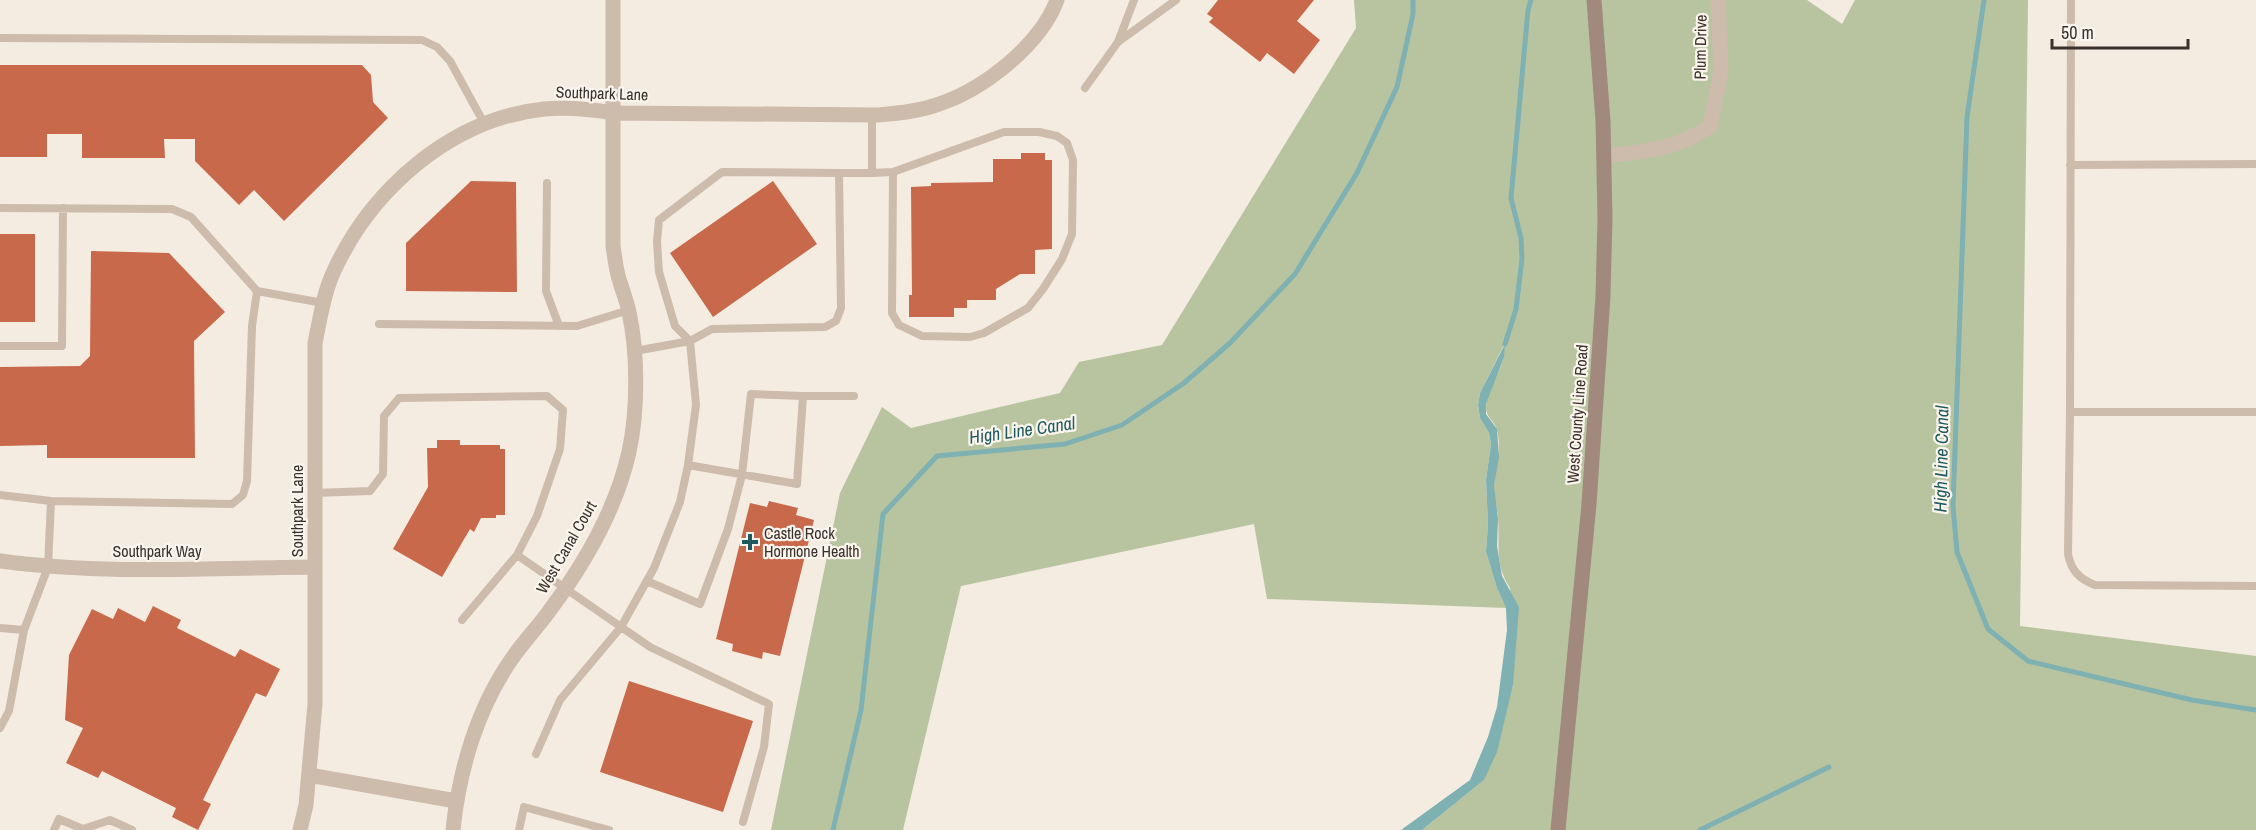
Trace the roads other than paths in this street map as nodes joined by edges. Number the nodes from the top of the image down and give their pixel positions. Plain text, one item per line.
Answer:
1 (613, 0) edge
2 (1057, 0) edge
3 (1134, 0) edge
4 (1176, 0) edge
5 (1594, 0) edge
6 (1718, 0) edge
7 (2072, 0) edge
8 (0, 38) edge
9 (1118, 42) junction
10 (1085, 88) dead end
11 (613, 112) junction
12 (872, 115) junction
13 (485, 125) junction
14 (1604, 156) junction
15 (2256, 164) edge
16 (2070, 165) junction
17 (893, 172) junction
18 (839, 173) junction
19 (872, 173) junction
20 (547, 183) dead end
21 (0, 208) edge
22 (63, 208) junction
23 (257, 291) junction
24 (323, 303) junction
25 (629, 310) junction
26 (379, 324) dead end
27 (560, 326) junction
28 (690, 341) junction
29 (0, 346) edge
30 (635, 351) junction
31 (803, 396) junction
32 (854, 396) dead end
33 (2070, 412) junction
34 (2256, 412) edge
35 (688, 465) junction
36 (742, 475) junction
37 (315, 493) junction
38 (0, 495) edge
39 (51, 501) junction
40 (517, 555) junction
41 (0, 561) edge
42 (48, 567) junction
43 (315, 567) junction
44 (647, 581) junction
45 (2256, 586) edge
46 (566, 588) junction
47 (462, 620) dead end
48 (621, 627) junction
49 (0, 628) edge
50 (24, 630) junction
51 (0, 728) edge
52 (536, 754) dead end
53 (309, 775) junction
54 (456, 801) junction
55 (742, 822) dead end
56 (54, 830) edge
57 (132, 830) edge
58 (300, 830) edge
59 (453, 830) edge
60 (519, 830) edge
61 (609, 830) edge
62 (1558, 830) edge

1 - 11 street, West Canal Court
2 - 12 street, Southpark Lane
3 - 9 lane
4 - 9 lane
5 - 14 main road, West County Line Road
6 - 14 street, Plum Drive
7 - 16 lane
8 - 13 lane
9 - 10 lane
11 - 12 street, Southpark Lane
11 - 13 street, Southpark Lane
11 - 25 street, West Canal Court
12 - 19 lane
13 - 24 street, Southpark Lane
14 - 62 main road, West County Line Road
15 - 16 lane
16 - 33 lane
17 - 17 lane
17 - 19 lane
18 - 19 lane
18 - 28 lane
18 - 28 lane
20 - 27 lane
21 - 22 lane
22 - 23 lane
22 - 29 lane
23 - 24 lane
23 - 39 lane
24 - 37 street, Southpark Lane
25 - 27 lane
25 - 30 street, West Canal Court
26 - 27 lane
28 - 30 lane
28 - 35 lane
30 - 46 street, West Canal Court
31 - 32 lane
31 - 36 lane
31 - 36 lane
33 - 34 lane
33 - 45 lane
35 - 36 lane
35 - 44 lane
36 - 44 lane
37 - 40 lane
37 - 43 street, Southpark Lane
38 - 39 lane
39 - 42 lane
40 - 46 lane
40 - 47 lane
41 - 42 street, Southpark Way
42 - 43 street, Southpark Way
42 - 50 lane
43 - 53 street, Southpark Lane
44 - 48 lane
46 - 48 lane
46 - 54 street, West Canal Court
48 - 52 lane
48 - 55 lane
49 - 50 lane
50 - 51 lane
53 - 54 street
53 - 58 street, Southpark Lane
54 - 59 street, West Canal Court
56 - 57 lane
60 - 61 lane

